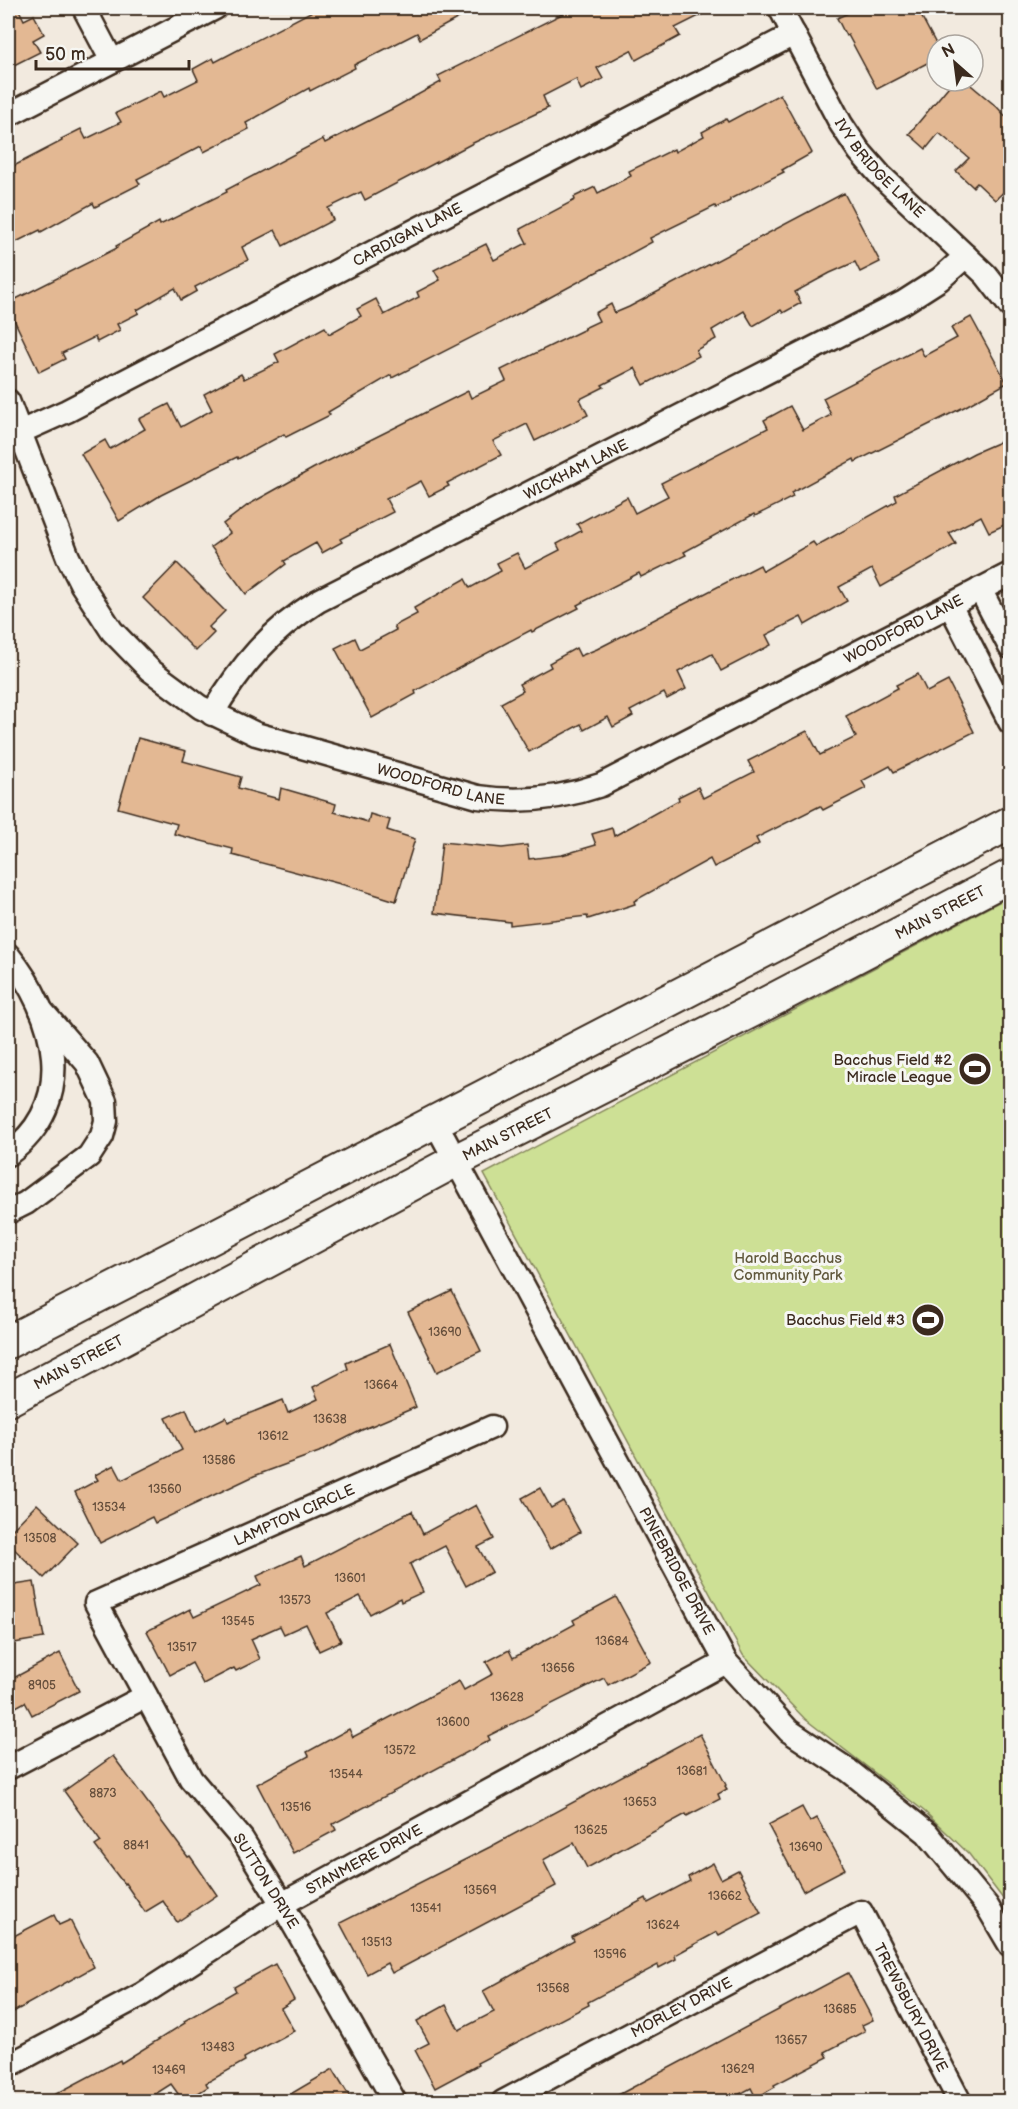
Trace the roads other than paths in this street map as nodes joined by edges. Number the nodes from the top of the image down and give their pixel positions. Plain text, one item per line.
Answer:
1 (84, 8) edge
2 (215, 8) edge
3 (780, 8) edge
4 (794, 34) junction
5 (112, 61) junction
6 (8, 116) edge
7 (966, 256) junction
8 (1011, 306) edge
9 (8, 401) edge
10 (20, 432) junction
11 (1011, 574) edge
12 (980, 589) junction
13 (950, 605) junction
14 (1011, 647) edge
15 (212, 714) junction
16 (1011, 722) edge
17 (1011, 823) edge
18 (1011, 876) edge
19 (8, 957) edge
20 (41, 1010) junction
21 (435, 1122) junction
22 (8, 1154) edge
23 (455, 1161) junction
24 (8, 1212) edge
25 (8, 1342) edge
26 (8, 1400) edge
27 (492, 1427) dead end
28 (96, 1603) joint
29 (726, 1662) junction
30 (146, 1696) junction
31 (8, 1768) edge
32 (282, 1904) junction
33 (861, 1912) joint
34 (1011, 1945) edge
35 (8, 2066) edge
36 (395, 2102) edge
37 (503, 2102) edge
38 (960, 2102) edge

1 - 5 street
2 - 5 street
3 - 4 street, IVY BRIDGE LANE
4 - 7 street, IVY BRIDGE LANE
4 - 10 street, CARDIGAN LANE
5 - 6 street
7 - 8 street, IVY BRIDGE LANE
7 - 15 street, WICKHAM LANE
9 - 10 street, WOODFORD LANE
10 - 15 street, WOODFORD LANE
11 - 12 street, WOODFORD LANE
12 - 13 street, WOODFORD LANE
12 - 14 street
13 - 15 street, WOODFORD LANE
13 - 16 street
17 - 21 main road
18 - 23 main road, MAIN STREET
19 - 20 street
20 - 22 street
20 - 24 street
21 - 23 street, PINEBRIDGE DRIVE
21 - 25 main road
23 - 26 main road, MAIN STREET
23 - 29 street, PINEBRIDGE DRIVE
27 - 28 street, LAMPTON CIRCLE
28 - 30 street, SUTTON DRIVE
29 - 32 street, STANMERE DRIVE
29 - 34 street, PINEBRIDGE DRIVE
30 - 31 street
30 - 32 street, SUTTON DRIVE
32 - 35 street, STANMERE DRIVE
32 - 36 street, SUTTON DRIVE
33 - 37 street, MORLEY DRIVE
33 - 38 street, TREWSBURY DRIVE

